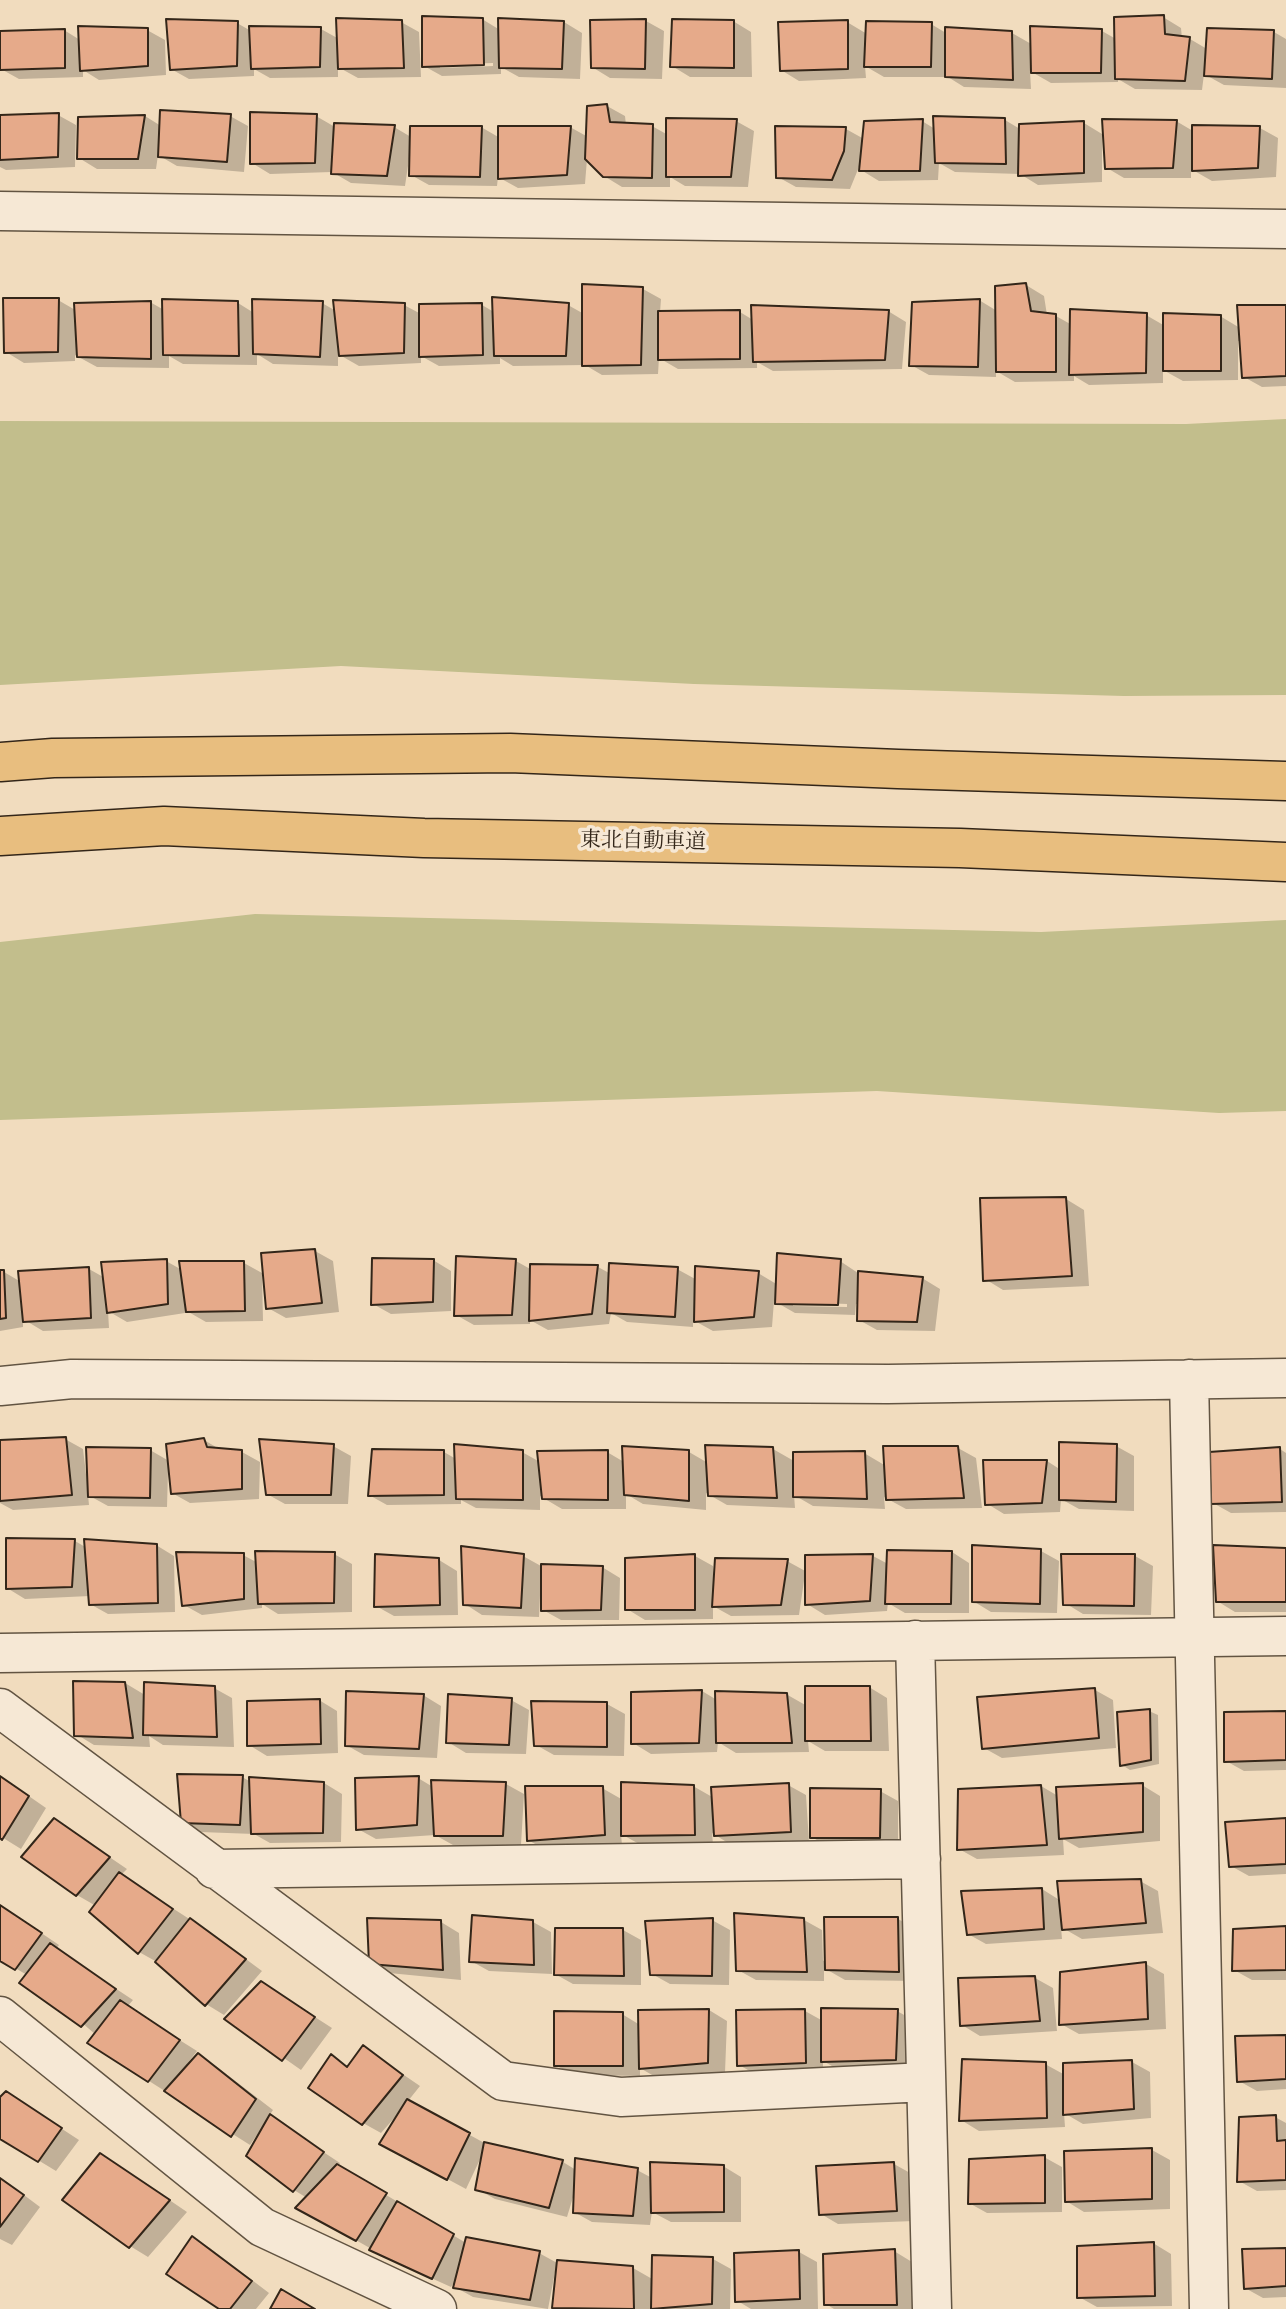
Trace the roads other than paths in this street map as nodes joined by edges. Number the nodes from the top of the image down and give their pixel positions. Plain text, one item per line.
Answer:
1 (0, 211) edge
2 (1286, 229) edge
3 (0, 762) edge
4 (1286, 781) edge
5 (0, 836) edge
6 (1286, 862) edge
7 (1286, 1378) edge
8 (1189, 1379) junction
9 (0, 1386) edge
10 (1286, 1636) edge
11 (1195, 1637) junction
12 (915, 1640) junction
13 (0, 1653) edge
14 (0, 1708) edge
15 (920, 1859) junction
16 (214, 1868) junction
17 (0, 2016) edge
18 (926, 2082) junction
19 (437, 2309) edge
20 (932, 2309) edge
21 (1209, 2309) edge

1 - 2 street
3 - 4 highway
5 - 6 highway, 東北自動車道
7 - 8 street
8 - 9 street
8 - 11 street
10 - 11 street
11 - 12 street
11 - 21 street
12 - 13 street
12 - 15 street
14 - 16 street
15 - 16 street
15 - 18 street
16 - 18 street
17 - 19 street
18 - 20 street

